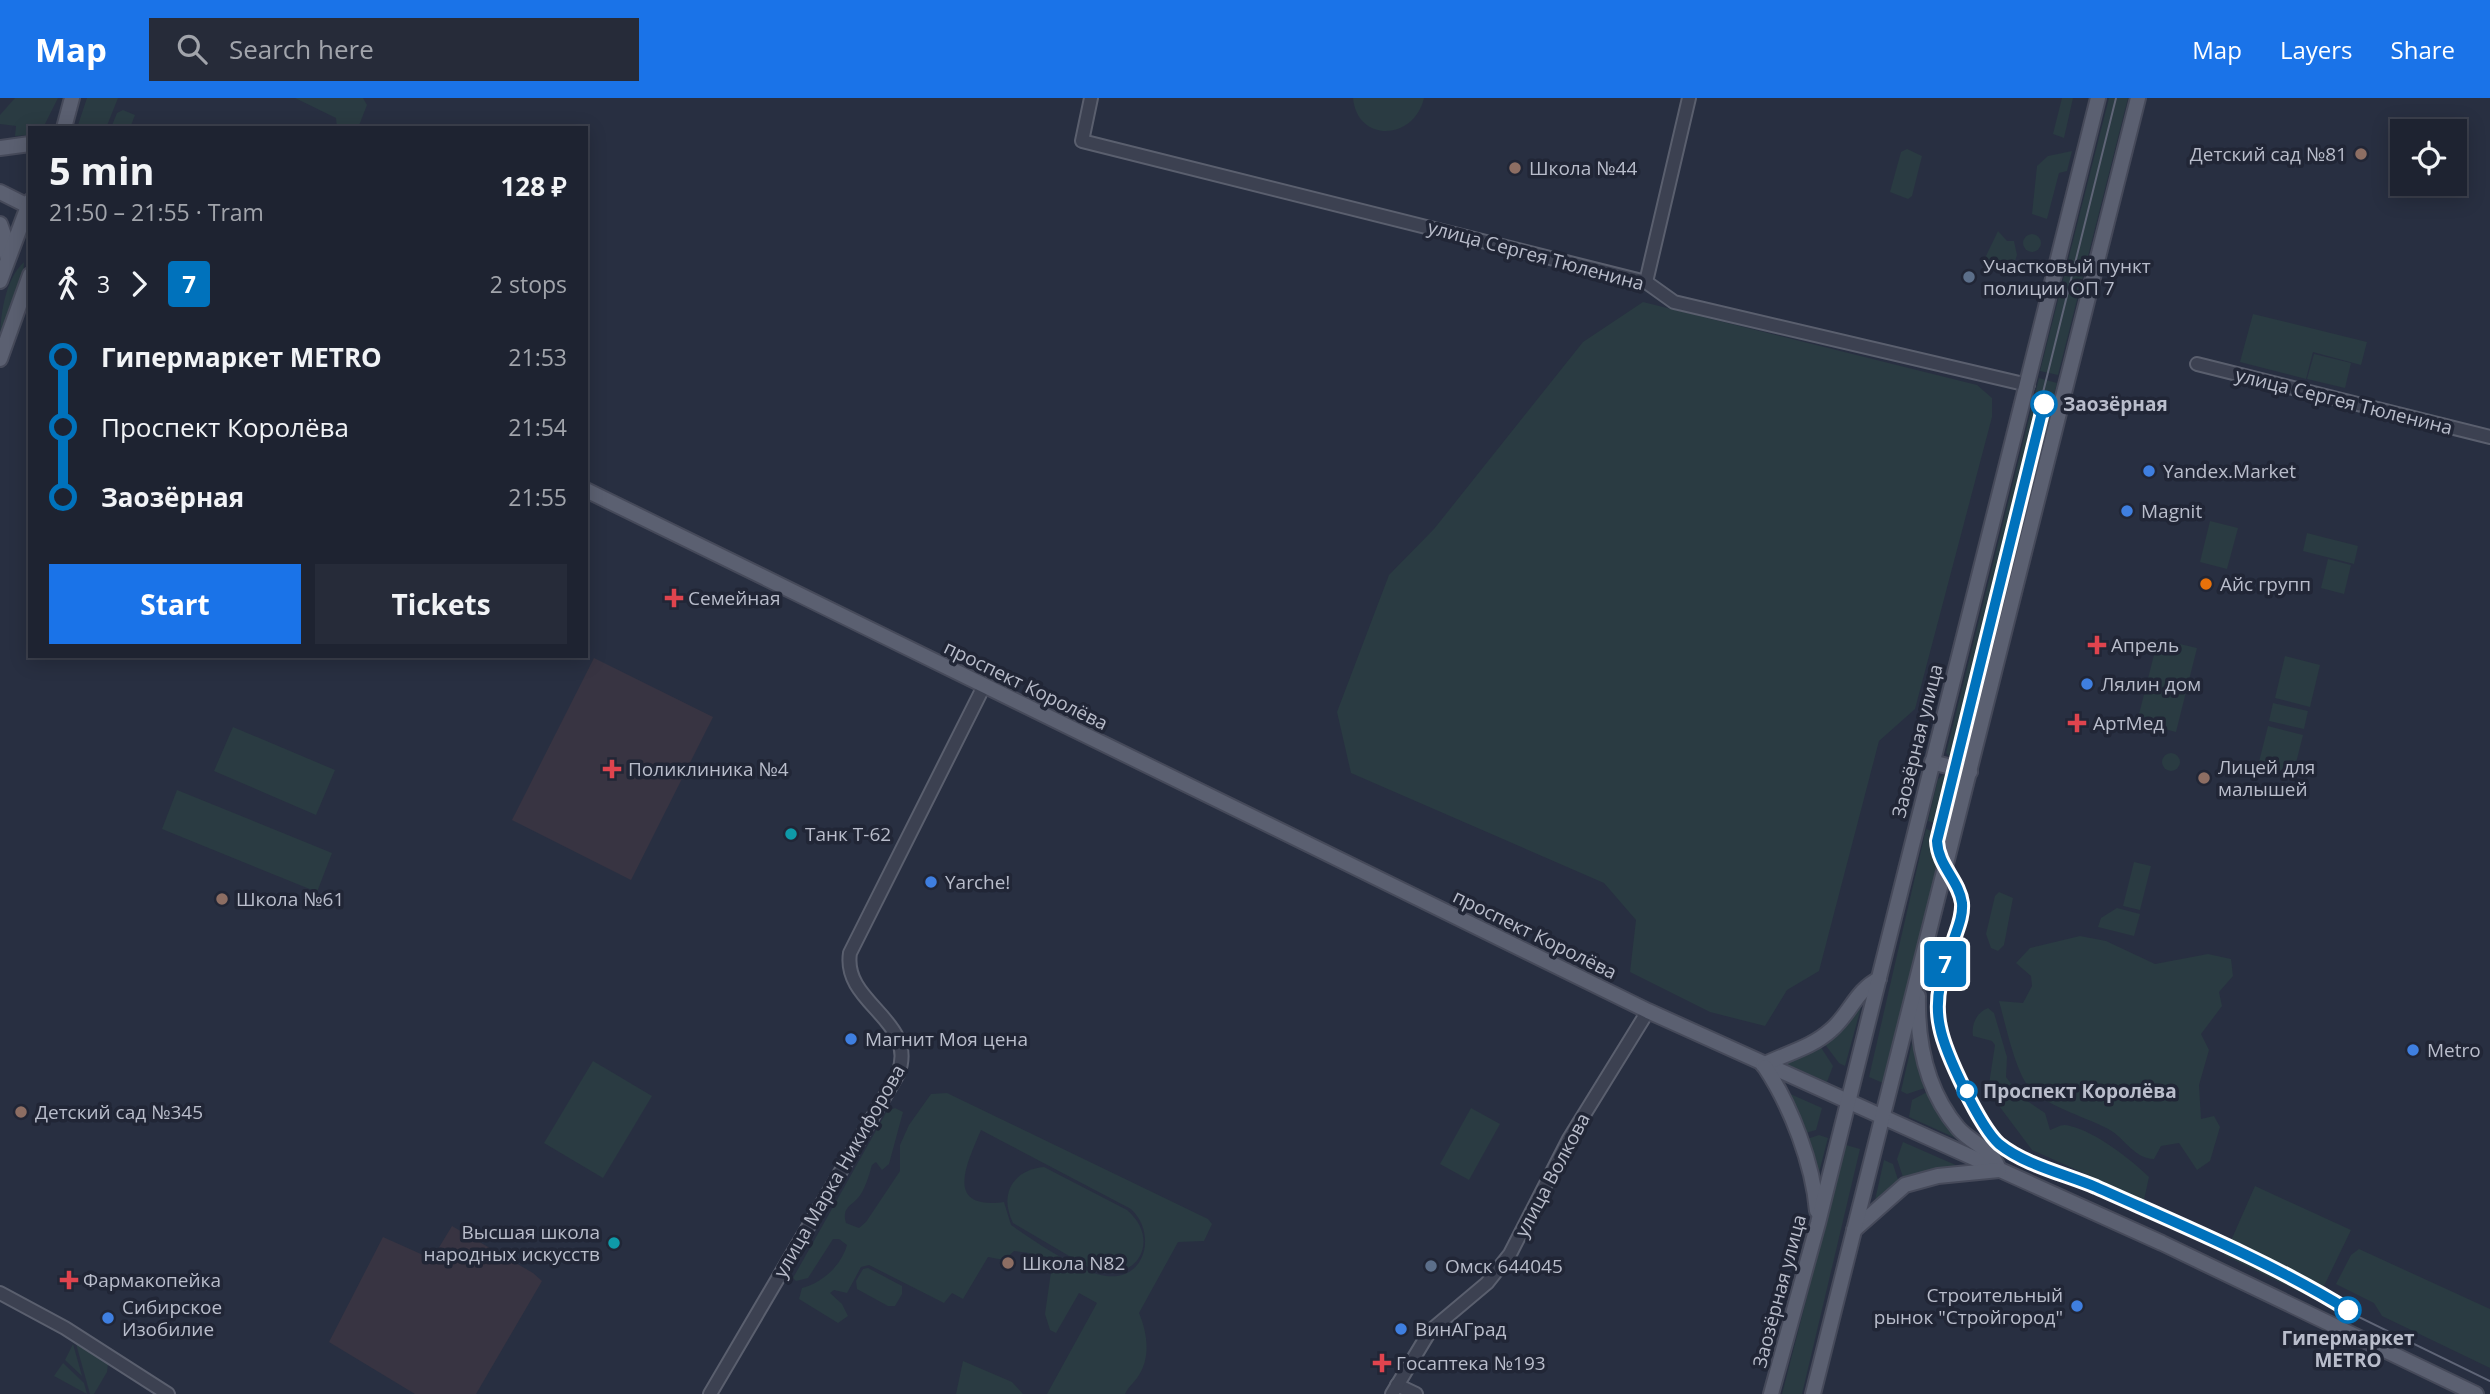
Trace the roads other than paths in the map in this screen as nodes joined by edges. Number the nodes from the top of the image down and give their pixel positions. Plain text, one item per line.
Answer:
1 (1091, 98) edge
2 (1689, 98) edge
3 (2098, 98) edge
4 (2138, 98) edge
5 (71, 99) edge
6 (57, 126) edge
7 (64, 126) edge
8 (28, 144) edge
9 (0, 148) edge
10 (0, 191) edge
11 (28, 205) edge
12 (28, 208) edge
13 (0, 224) edge
14 (6, 265) junction
15 (0, 281) edge
16 (28, 281) edge
17 (1646, 282) junction
18 (0, 359) edge
19 (2197, 364) dead end
20 (2028, 385) junction
21 (2490, 437) edge
22 (588, 490) edge
23 (984, 686) junction
24 (1932, 762) junction
25 (1970, 772) junction
26 (1917, 977) junction
27 (1878, 979) junction
28 (1648, 1011) junction
29 (1763, 1065) junction
30 (1848, 1103) junction
31 (1881, 1118) junction
32 (1998, 1170) junction
33 (1818, 1223) junction
34 (1853, 1232) junction
35 (0, 1293) edge
36 (1395, 1389) edge
37 (168, 1394) edge
38 (710, 1394) edge
39 (1416, 1394) edge
40 (1771, 1394) edge
41 (1812, 1394) edge
42 (2476, 1394) edge

1 - 17 street, улица Сергея Тюленина
2 - 17 street
3 - 20 main road, Заозёрная улица
4 - 25 main road
5 - 6 main road
5 - 7 main road
8 - 9 main road
10 - 11 main road
12 - 14 main road
13 - 14 main road
14 - 15 main road
16 - 18 main road
17 - 20 street, улица Сергея Тюленина
19 - 21 street, улица Сергея Тюленина
20 - 24 main road, Заозёрная улица
22 - 23 main road, проспект Королёва
23 - 28 main road, проспект Королёва
23 - 38 street, улица Марка Никифорова
24 - 25 main road
24 - 27 main road, Заозёрная улица
25 - 26 main road
26 - 31 main road
26 - 32 main road
27 - 29 main road
27 - 30 main road, Заозёрная улица
28 - 29 main road, проспект Королёва
28 - 36 street, улица Волкова
29 - 30 main road, проспект Королёва
29 - 33 main road
30 - 31 main road, проспект Королёва
30 - 33 main road, Заозёрная улица
31 - 32 main road, проспект Королёва
31 - 34 main road
32 - 34 main road
32 - 42 main road, проспект Королёва
33 - 40 main road, Заозёрная улица
34 - 41 main road
35 - 37 street
36 - 39 street

